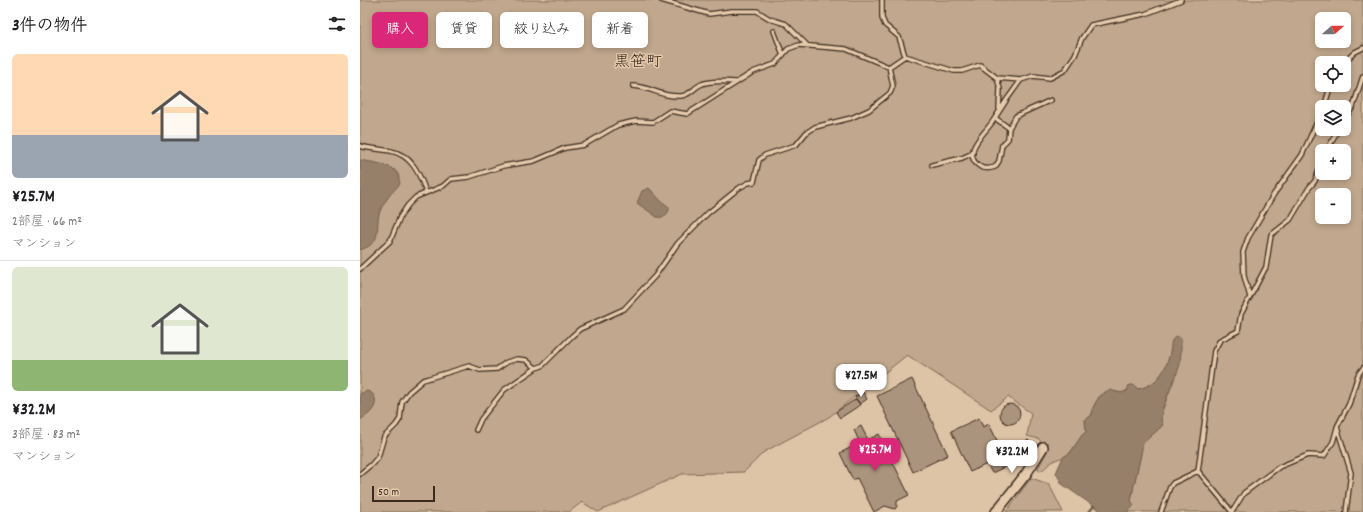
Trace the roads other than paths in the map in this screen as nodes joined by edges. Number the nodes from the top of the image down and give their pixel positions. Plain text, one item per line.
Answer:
1 (661, 0) edge
2 (882, 0) edge
3 (1181, 0) edge
4 (774, 31) dead end
5 (806, 44) junction
6 (1363, 48) edge
7 (783, 55) junction
8 (905, 56) junction
9 (1351, 56) edge
10 (889, 67) junction
11 (1363, 76) edge
12 (997, 78) junction
13 (1021, 80) junction
14 (736, 82) junction
15 (633, 86) dead end
16 (1051, 100) dead end
17 (998, 110) junction
18 (1351, 110) edge
19 (995, 118) junction
20 (1315, 126) edge
21 (1009, 128) junction
22 (360, 146) edge
23 (973, 153) junction
24 (932, 165) dead end
25 (1315, 180) edge
26 (426, 192) junction
27 (360, 269) edge
28 (1250, 298) junction
29 (536, 368) junction
30 (1363, 368) edge
31 (1337, 427) junction
32 (476, 430) dead end
33 (1043, 447) dead end
34 (1198, 471) junction
35 (360, 474) edge
36 (996, 512) edge
37 (1161, 512) edge
38 (1232, 512) edge
39 (1346, 512) edge

1 - 5 lane
2 - 8 lane
3 - 13 lane
4 - 7 lane
5 - 7 lane
5 - 10 lane
6 - 9 lane
7 - 14 lane
8 - 10 lane
8 - 12 lane
10 - 29 lane
11 - 18 lane
12 - 13 lane
12 - 17 lane
13 - 17 lane
14 - 15 lane
14 - 26 lane
16 - 21 lane
17 - 19 lane
19 - 21 lane
19 - 23 lane
20 - 28 lane
21 - 23 lane
22 - 26 lane
23 - 24 lane
25 - 28 lane
26 - 27 lane
28 - 34 lane
29 - 32 lane
29 - 35 lane
30 - 31 lane
31 - 38 lane
31 - 39 lane
33 - 36 street
34 - 37 lane
34 - 38 lane

